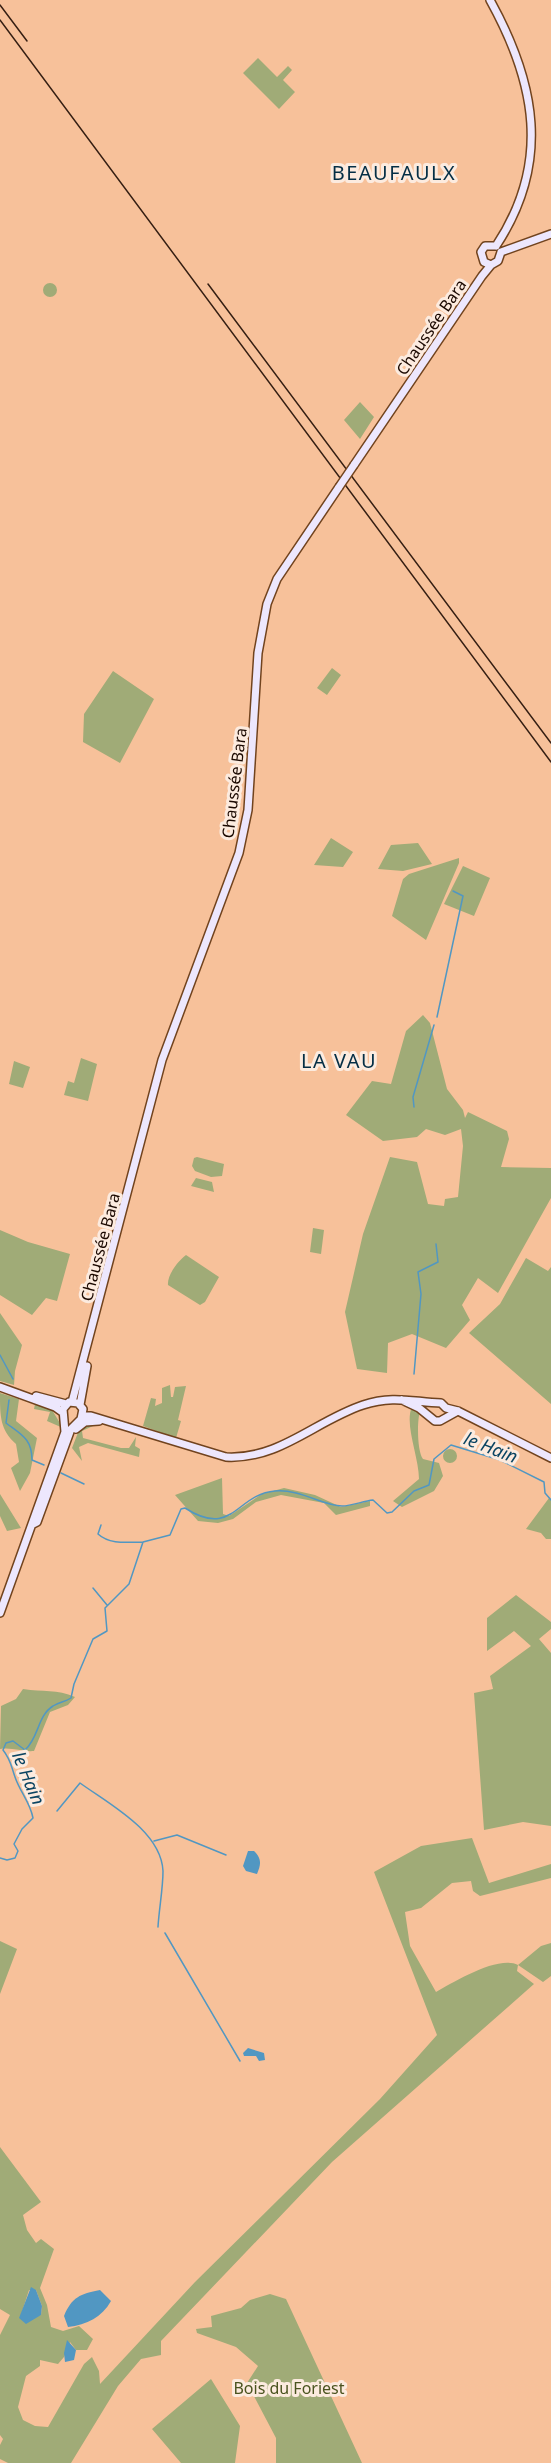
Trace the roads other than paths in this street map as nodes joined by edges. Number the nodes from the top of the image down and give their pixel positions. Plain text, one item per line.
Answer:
1 (490, 0) edge
2 (551, 234) edge
3 (498, 249) junction
4 (488, 263) junction
5 (91, 1336) junction
6 (4, 1388) edge
7 (398, 1399) junction
8 (69, 1403) junction
9 (432, 1404) junction
10 (446, 1408) junction
11 (82, 1410) junction
12 (458, 1411) junction
13 (63, 1415) junction
14 (429, 1416) junction
15 (446, 1418) junction
16 (107, 1422) junction
17 (76, 1423) junction
18 (155, 1436) junction
19 (66, 1446) junction
20 (551, 1458) edge
21 (33, 1524) junction
22 (0, 1613) edge

1 - 3 main road
2 - 3 main road
3 - 4 main road
3 - 4 main road
4 - 5 main road, Chaussée Bara, bridge
5 - 8 main road, Chaussée Bara
5 - 11 main road, Chaussée Bara
6 - 8 main road
6 - 13 main road
7 - 9 main road
7 - 14 main road
7 - 18 main road
8 - 11 main road
8 - 13 main road, Chaussée Bara
9 - 10 main road
9 - 14 main road
10 - 12 main road
10 - 15 main road
11 - 16 main road
11 - 17 main road
11 - 18 main road
12 - 15 main road
12 - 20 main road
13 - 17 main road
13 - 21 main road, Chaussée Bara
14 - 15 main road
16 - 18 main road
16 - 19 main road
17 - 19 main road
19 - 21 main road
21 - 22 main road

